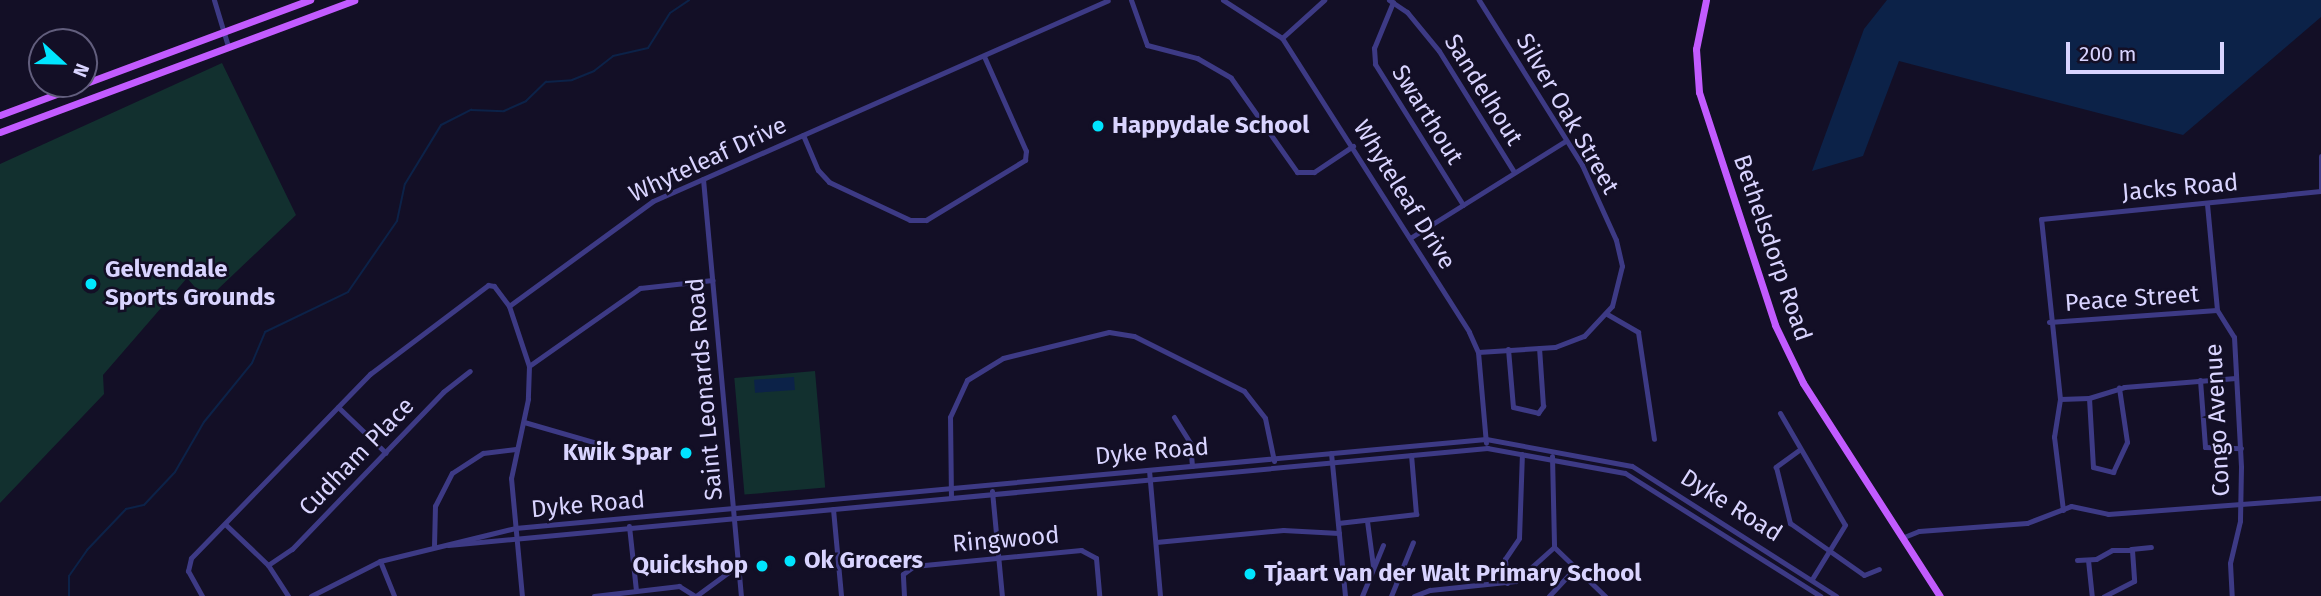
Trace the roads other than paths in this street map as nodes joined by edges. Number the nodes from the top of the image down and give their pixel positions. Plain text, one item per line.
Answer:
1 (214, 0) edge
2 (310, 0) edge
3 (354, 0) edge
4 (1108, 0) edge
5 (1131, 0) edge
6 (1223, 0) edge
7 (1324, 0) edge
8 (1479, 0) edge
9 (1706, 0) edge
10 (1391, 1) edge
11 (223, 33) junction
12 (1282, 38) junction
13 (228, 46) junction
14 (984, 56) junction
15 (0, 115) edge
16 (0, 132) edge
17 (803, 135) junction
18 (1565, 141) junction
19 (1353, 146) junction
20 (2321, 156) edge
21 (1514, 172) junction
22 (703, 179) junction
23 (2321, 190) edge
24 (2207, 204) junction
25 (1463, 205) junction
26 (1410, 238) junction
27 (713, 281) junction
28 (509, 306) junction
29 (2217, 310) junction
30 (1607, 314) junction
31 (2049, 322) junction
32 (1539, 348) junction
33 (1508, 349) junction
34 (1478, 352) junction
35 (528, 366) junction
36 (470, 371) dead end
37 (2236, 377) junction
38 (2200, 380) junction
39 (2119, 388) junction
40 (2089, 398) junction
41 (2060, 399) junction
42 (338, 407) junction
43 (1780, 413) dead end
44 (1174, 416) dead end
45 (524, 422) junction
46 (1180, 427) junction
47 (1172, 433) dead end
48 (1486, 439) junction
49 (1654, 439) dead end
50 (600, 444) dead end
51 (2241, 448) junction
52 (516, 449) junction
53 (1487, 449) junction
54 (1553, 450) junction
55 (1799, 450) junction
56 (386, 453) junction
57 (1331, 453) junction
58 (1522, 454) junction
59 (1411, 455) junction
60 (1273, 458) junction
61 (1552, 459) junction
62 (1331, 461) junction
63 (1192, 466) junction
64 (1275, 467) junction
65 (1149, 470) junction
66 (1149, 480) junction
67 (991, 485) junction
68 (951, 489) junction
69 (992, 495) junction
70 (951, 498) junction
71 (2321, 498) edge
72 (832, 500) junction
73 (2240, 504) junction
74 (732, 508) junction
75 (833, 509) junction
76 (2063, 510) junction
77 (733, 517) junction
78 (628, 519) junction
79 (1367, 521) junction
80 (1338, 523) junction
81 (225, 524) junction
82 (515, 528) junction
83 (629, 529) junction
84 (1339, 533) junction
85 (1904, 537) junction
86 (516, 539) junction
87 (1156, 542) junction
88 (1413, 542) dead end
89 (1383, 545) dead end
90 (434, 546) junction
91 (1554, 547) junction
92 (2151, 547) dead end
93 (2131, 549) junction
94 (1830, 552) junction
95 (998, 558) junction
96 (2077, 560) dead end
97 (2088, 560) junction
98 (380, 561) junction
99 (268, 565) junction
100 (738, 565) junction
101 (1374, 568) junction
102 (1575, 568) junction
103 (1879, 569) dead end
104 (1812, 579) junction
105 (1507, 583) junction
106 (636, 590) junction
107 (202, 596) edge
108 (288, 596) edge
109 (311, 596) edge
110 (394, 596) edge
111 (522, 596) edge
112 (594, 596) edge
113 (696, 596) edge
114 (741, 596) edge
115 (841, 596) edge
116 (904, 596) edge
117 (1002, 596) edge
118 (1099, 596) edge
119 (1160, 596) edge
120 (1345, 596) edge
121 (1362, 596) edge
122 (1391, 596) edge
123 (1414, 596) edge
124 (1549, 596) edge
125 (1605, 596) edge
126 (1820, 596) edge
127 (1836, 596) edge
128 (1937, 596) edge
129 (2092, 596) edge
130 (2104, 596) edge
131 (2232, 596) edge

1 - 11 street
2 - 11 main road
3 - 13 main road
4 - 14 street, Whyteleaf Drive
5 - 19 street
6 - 12 street, Whyteleaf Drive
7 - 12 street
8 - 18 street, Silver Oak Street
9 - 85 main road, Bethelsdorp Road
10 - 21 street, Sandelhout
10 - 25 street, Swarthout
11 - 13 street
11 - 15 main road
12 - 19 street, Whyteleaf Drive
13 - 16 main road
14 - 17 street, Whyteleaf Drive
14 - 17 street
17 - 22 street, Whyteleaf Drive
18 - 21 street
18 - 30 street, Silver Oak Street
19 - 26 street, Whyteleaf Drive
20 - 23 street
21 - 25 street
22 - 27 street, Saint Leonards Road
22 - 28 street, Whyteleaf Drive
23 - 24 street, Jacks Road
24 - 29 street, Congo Avenue
24 - 31 street, Jacks Road
25 - 26 street
26 - 34 street, Whyteleaf Drive
27 - 35 street
27 - 74 street, Saint Leonards Road
28 - 35 street
28 - 42 street
29 - 31 street, Peace Street
29 - 37 street, Congo Avenue
30 - 32 street, Silver Oak Street
30 - 49 street
31 - 41 street
32 - 33 street, Silver Oak Street
32 - 33 street
33 - 34 street, Silver Oak Street
34 - 48 street, Whyteleaf Drive
35 - 45 street
36 - 56 street, Cudham Place
37 - 38 street
37 - 51 street, Congo Avenue
38 - 39 street
38 - 51 street
39 - 40 street
39 - 40 street
40 - 41 street
41 - 76 street
42 - 56 street
42 - 81 street
43 - 55 street
44 - 46 street
45 - 50 street
45 - 52 street
46 - 47 street
46 - 63 street
48 - 53 street, Whyteleaf Drive
48 - 54 street, Dyke Road
48 - 57 street, Dyke Road
51 - 73 street, Congo Avenue
52 - 82 street
52 - 90 street
53 - 58 street, Dyke Road
53 - 59 street, Dyke Road
54 - 61 street
54 - 104 street, Dyke Road
55 - 94 street
55 - 94 street
56 - 99 street, Cudham Place
57 - 60 street, Dyke Road
57 - 62 street
58 - 61 street, Dyke Road
58 - 105 street
59 - 62 street, Dyke Road
59 - 79 street
60 - 63 street, Dyke Road
60 - 64 street
60 - 68 street
61 - 91 street
61 - 126 street, Dyke Road
62 - 64 street, Dyke Road
62 - 80 street
63 - 65 street, Dyke Road
64 - 66 street, Dyke Road
65 - 66 street
65 - 67 street, Dyke Road
66 - 69 street, Dyke Road
66 - 87 street
67 - 68 street, Dyke Road
67 - 69 street
68 - 70 street
68 - 72 street, Dyke Road
69 - 70 street, Dyke Road
69 - 95 street
70 - 75 street, Dyke Road
71 - 73 street
72 - 74 street, Dyke Road
72 - 75 street
73 - 76 street
73 - 131 street, Congo Avenue
74 - 77 street, Saint Leonards Road
74 - 78 street, Dyke Road
75 - 77 street, Dyke Road
75 - 115 street
76 - 85 street
77 - 83 street, Dyke Road
77 - 100 street, Saint Leonards Road
78 - 82 street, Dyke Road
78 - 83 street
79 - 80 street
79 - 101 street
80 - 84 street
81 - 99 street
81 - 107 street
82 - 86 street
82 - 90 street, Dyke Road
83 - 86 street, Dyke Road
83 - 106 street
84 - 87 street
84 - 120 street
85 - 128 main road, Bethelsdorp Road
86 - 90 street, Dyke Road
86 - 111 street
87 - 119 street
88 - 122 street
89 - 101 street
90 - 98 street, Dyke Road
91 - 102 street
91 - 105 street
92 - 93 street
93 - 97 street
93 - 130 street
94 - 103 street
94 - 104 street
95 - 116 street, Ringwood
95 - 117 street
95 - 118 street, Ringwood
96 - 97 street
97 - 129 street
98 - 109 street, Dyke Road
98 - 110 street
99 - 108 street
100 - 113 street
100 - 114 street, Saint Leonards Road
101 - 121 street
102 - 124 street
102 - 125 street
104 - 127 street, Dyke Road
105 - 123 street
106 - 112 street
106 - 113 street

